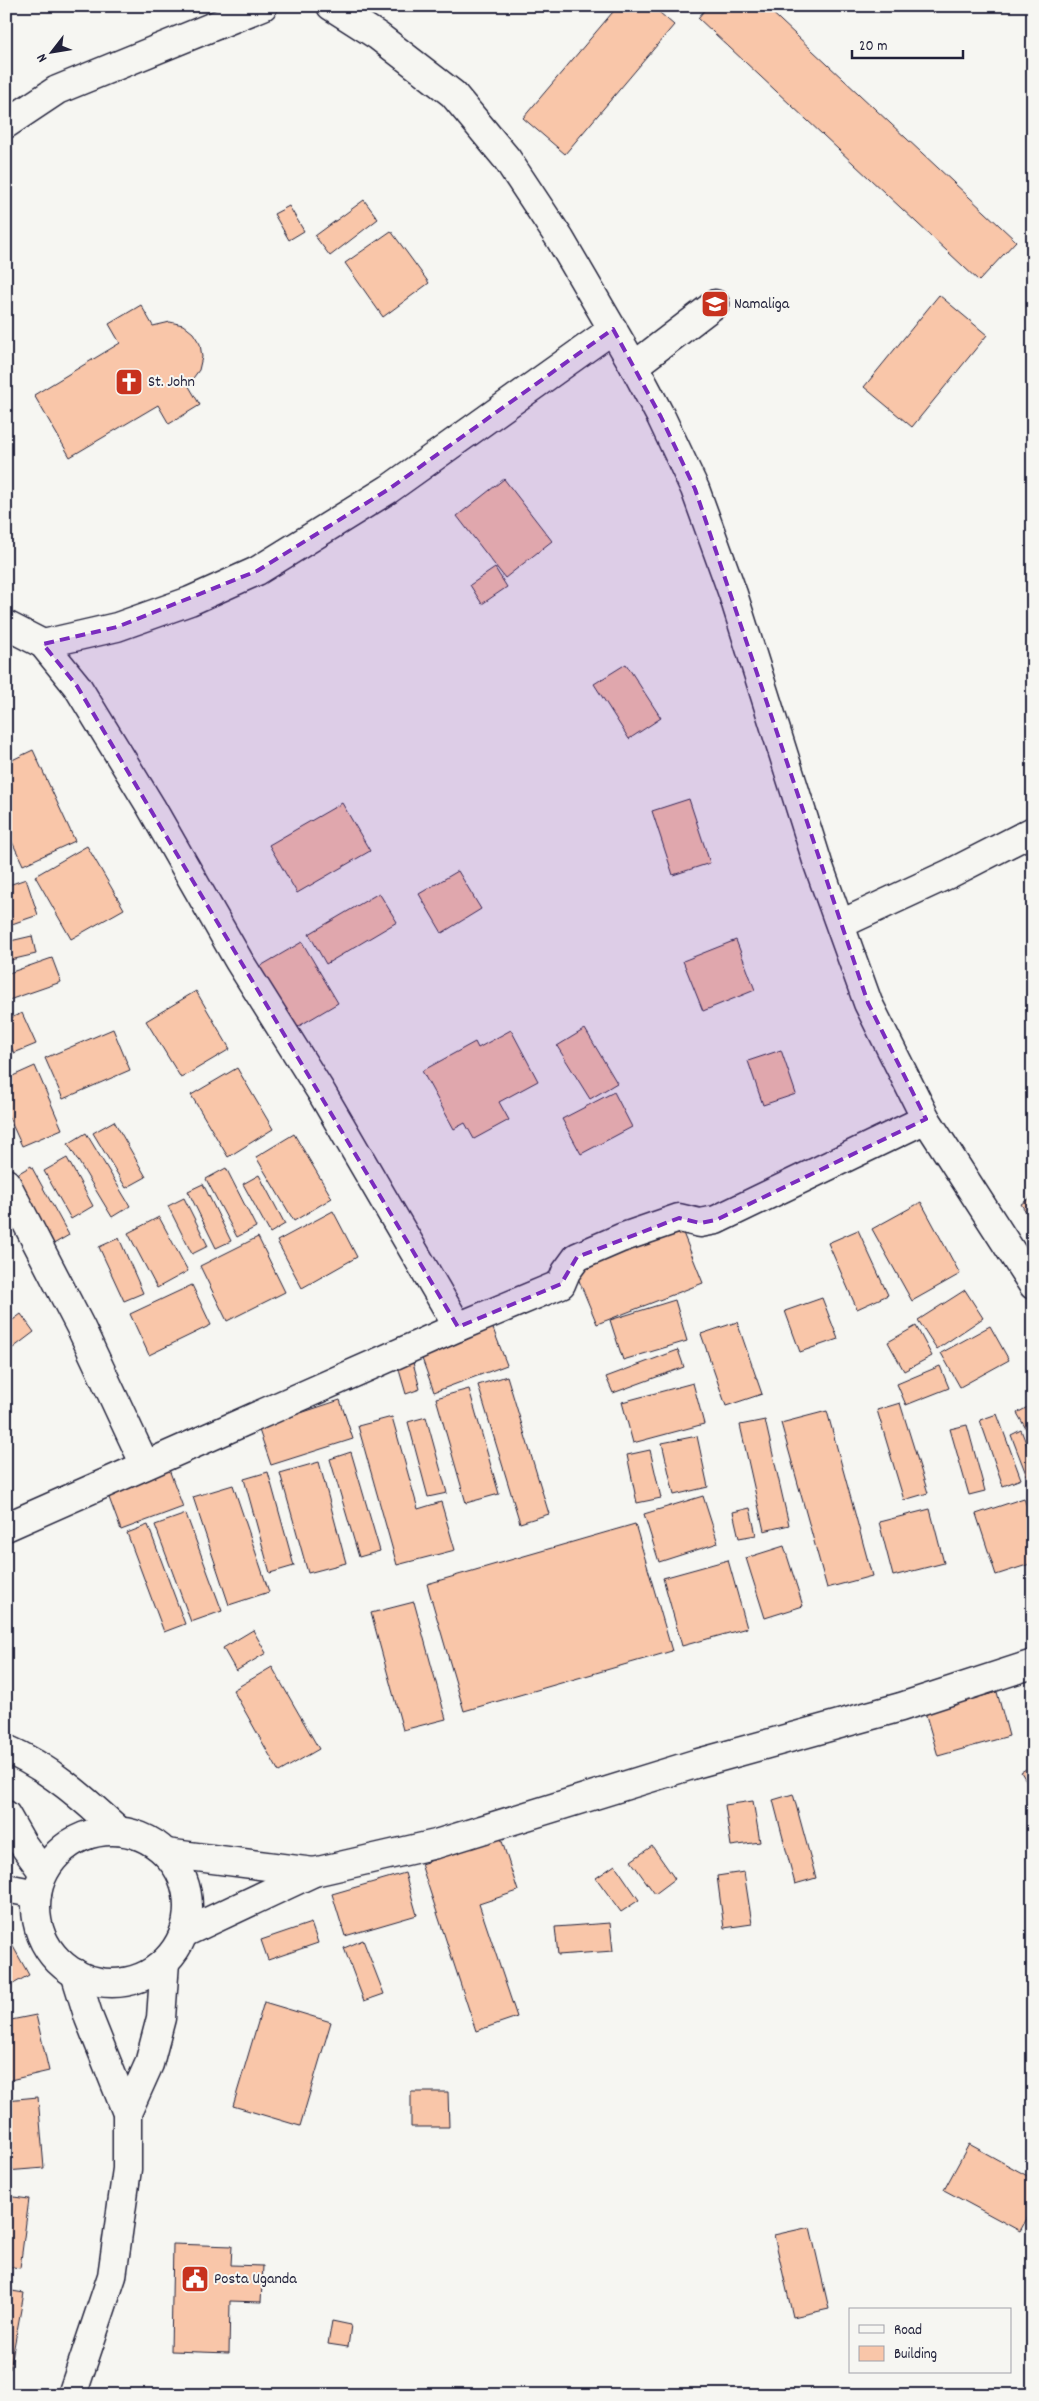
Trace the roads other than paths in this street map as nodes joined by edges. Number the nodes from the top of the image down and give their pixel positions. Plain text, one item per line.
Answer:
1 (263, 6) edge
2 (331, 6) edge
3 (6, 124) edge
4 (715, 304) dead end
5 (613, 329) junction
6 (634, 366) junction
7 (6, 625) edge
8 (43, 644) junction
9 (1033, 831) edge
10 (841, 924) junction
11 (926, 1119) junction
12 (6, 1183) edge
13 (1033, 1285) edge
14 (458, 1327) junction
15 (145, 1465) junction
16 (6, 1527) edge
17 (1033, 1664) edge
18 (6, 1749) edge
19 (6, 1815) edge
20 (119, 1831) junction
21 (166, 1853) junction
22 (314, 1872) junction
23 (40, 1883) junction
24 (6, 1888) edge
25 (184, 1933) junction
26 (165, 1962) junction
27 (75, 1973) junction
28 (127, 2113) junction
29 (72, 2395) edge

1 - 3 street
2 - 5 street
4 - 6 street
5 - 6 street
5 - 8 street
6 - 10 street
7 - 8 street
8 - 14 street
9 - 10 street
10 - 11 street
11 - 13 street
11 - 14 street
12 - 15 street
14 - 15 street
15 - 16 street
17 - 22 street
18 - 20 street
19 - 23 street
20 - 21 street
20 - 23 street
21 - 22 street
21 - 25 street
22 - 25 street
23 - 24 street
23 - 27 street
25 - 26 street
26 - 27 street
26 - 28 street
27 - 28 street
28 - 29 street

